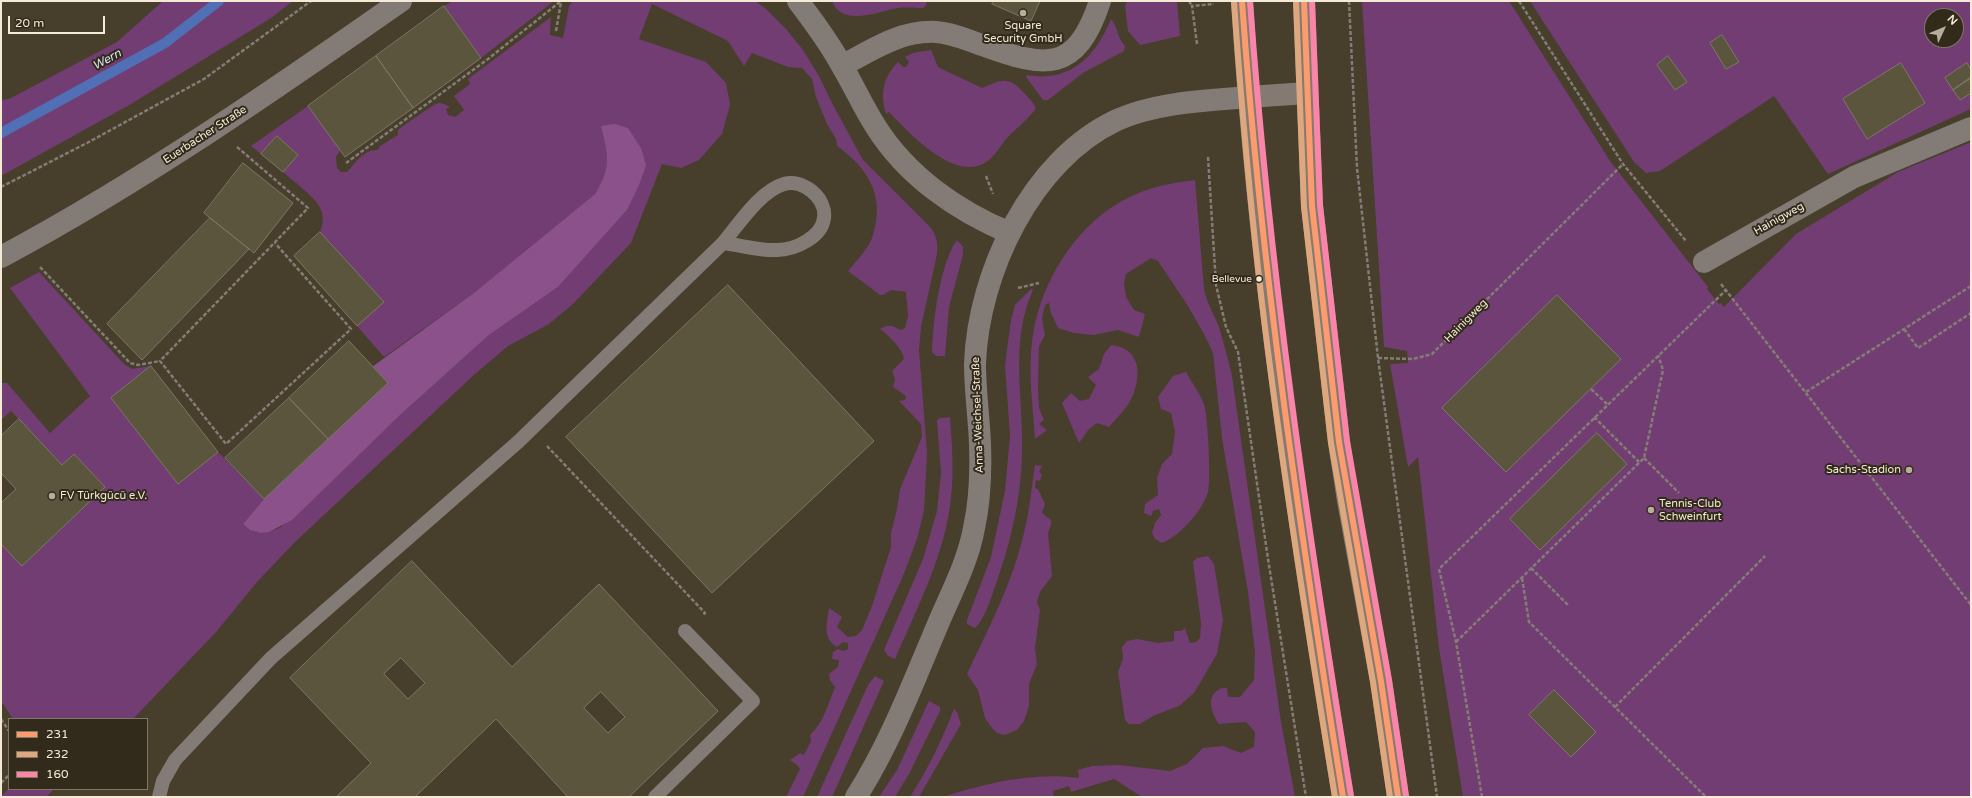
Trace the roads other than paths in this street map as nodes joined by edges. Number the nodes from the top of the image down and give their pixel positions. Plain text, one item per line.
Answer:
1 (401, 1) edge
2 (798, 1) edge
3 (1100, 1) edge
4 (1242, 1) edge
5 (1304, 1) edge
6 (842, 66) junction
7 (1307, 93) junction
8 (1248, 97) junction
9 (1971, 128) edge
10 (1010, 233) junction
11 (723, 242) junction
12 (1, 257) edge
13 (1704, 262) road end
14 (685, 631) road end
15 (159, 797) edge
16 (655, 797) edge
17 (856, 797) edge
18 (1343, 797) edge
19 (1398, 797) edge

1 - 12 street, Euerbacher Straße
2 - 6 street
3 - 6 street
4 - 8 main road
5 - 7 main road
6 - 10 street
7 - 8 main road
7 - 19 main road
8 - 10 street, Anna-Weichsel-Straße
8 - 18 main road
9 - 13 street, Hainigweg
10 - 17 street, Anna-Weichsel-Straße
11 - 11 lane
11 - 15 lane
14 - 16 lane

